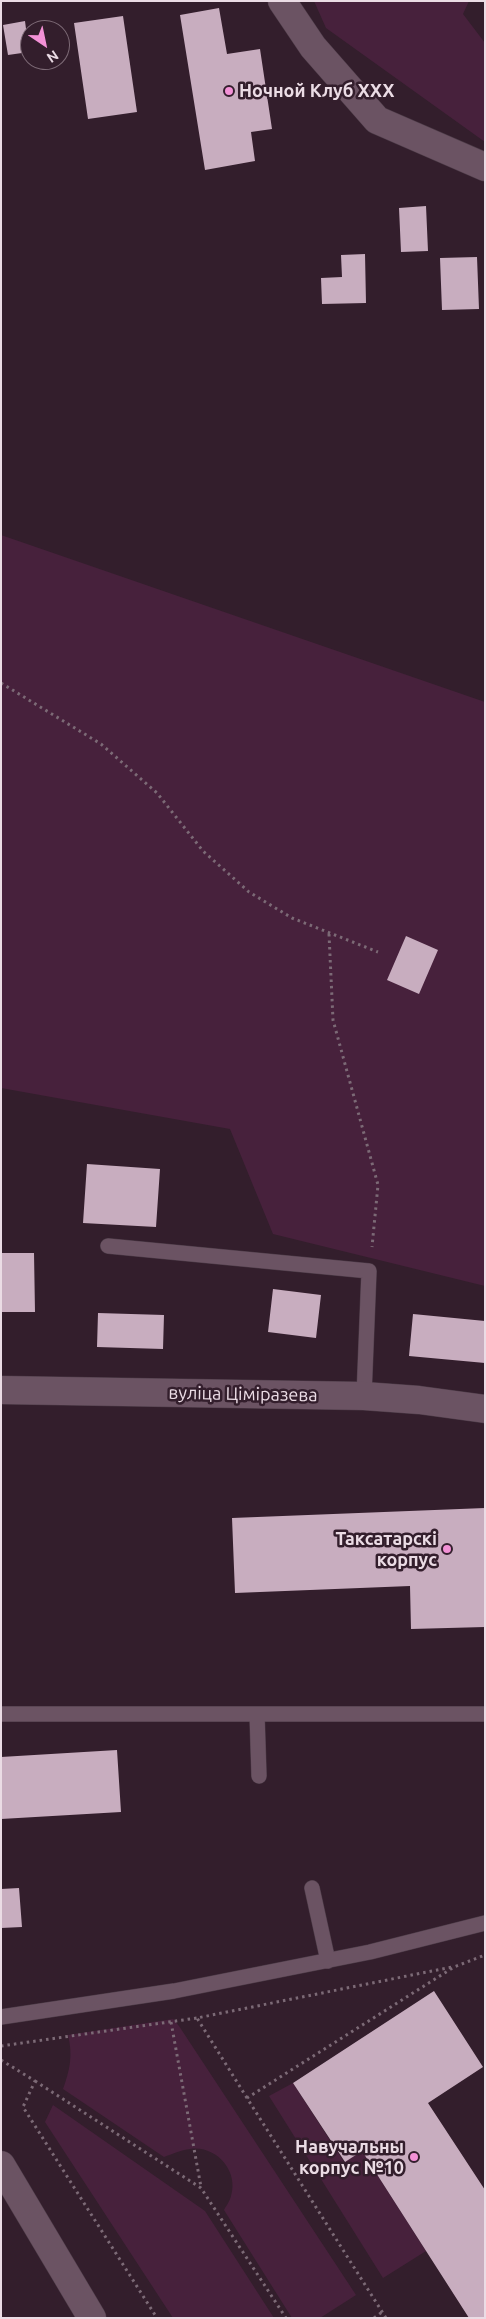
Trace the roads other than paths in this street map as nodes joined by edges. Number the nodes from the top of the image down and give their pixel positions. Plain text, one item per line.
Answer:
1 (282, 1) edge
2 (485, 167) edge
3 (108, 1246) dead end
4 (1, 1390) edge
5 (364, 1396) junction
6 (485, 1409) edge
7 (1, 1714) edge
8 (258, 1714) junction
9 (485, 1714) edge
10 (259, 1776) dead end
11 (312, 1888) dead end
12 (485, 1923) edge
13 (328, 1960) junction
14 (1, 2017) edge
15 (1, 2165) edge
16 (92, 2318) edge

1 - 2 street
3 - 5 lane
4 - 5 street, вуліца Ціміразева
5 - 6 street, вуліца Ціміразева
7 - 8 lane
8 - 9 lane
8 - 10 lane
11 - 13 lane
12 - 13 lane
13 - 14 lane
15 - 16 street

